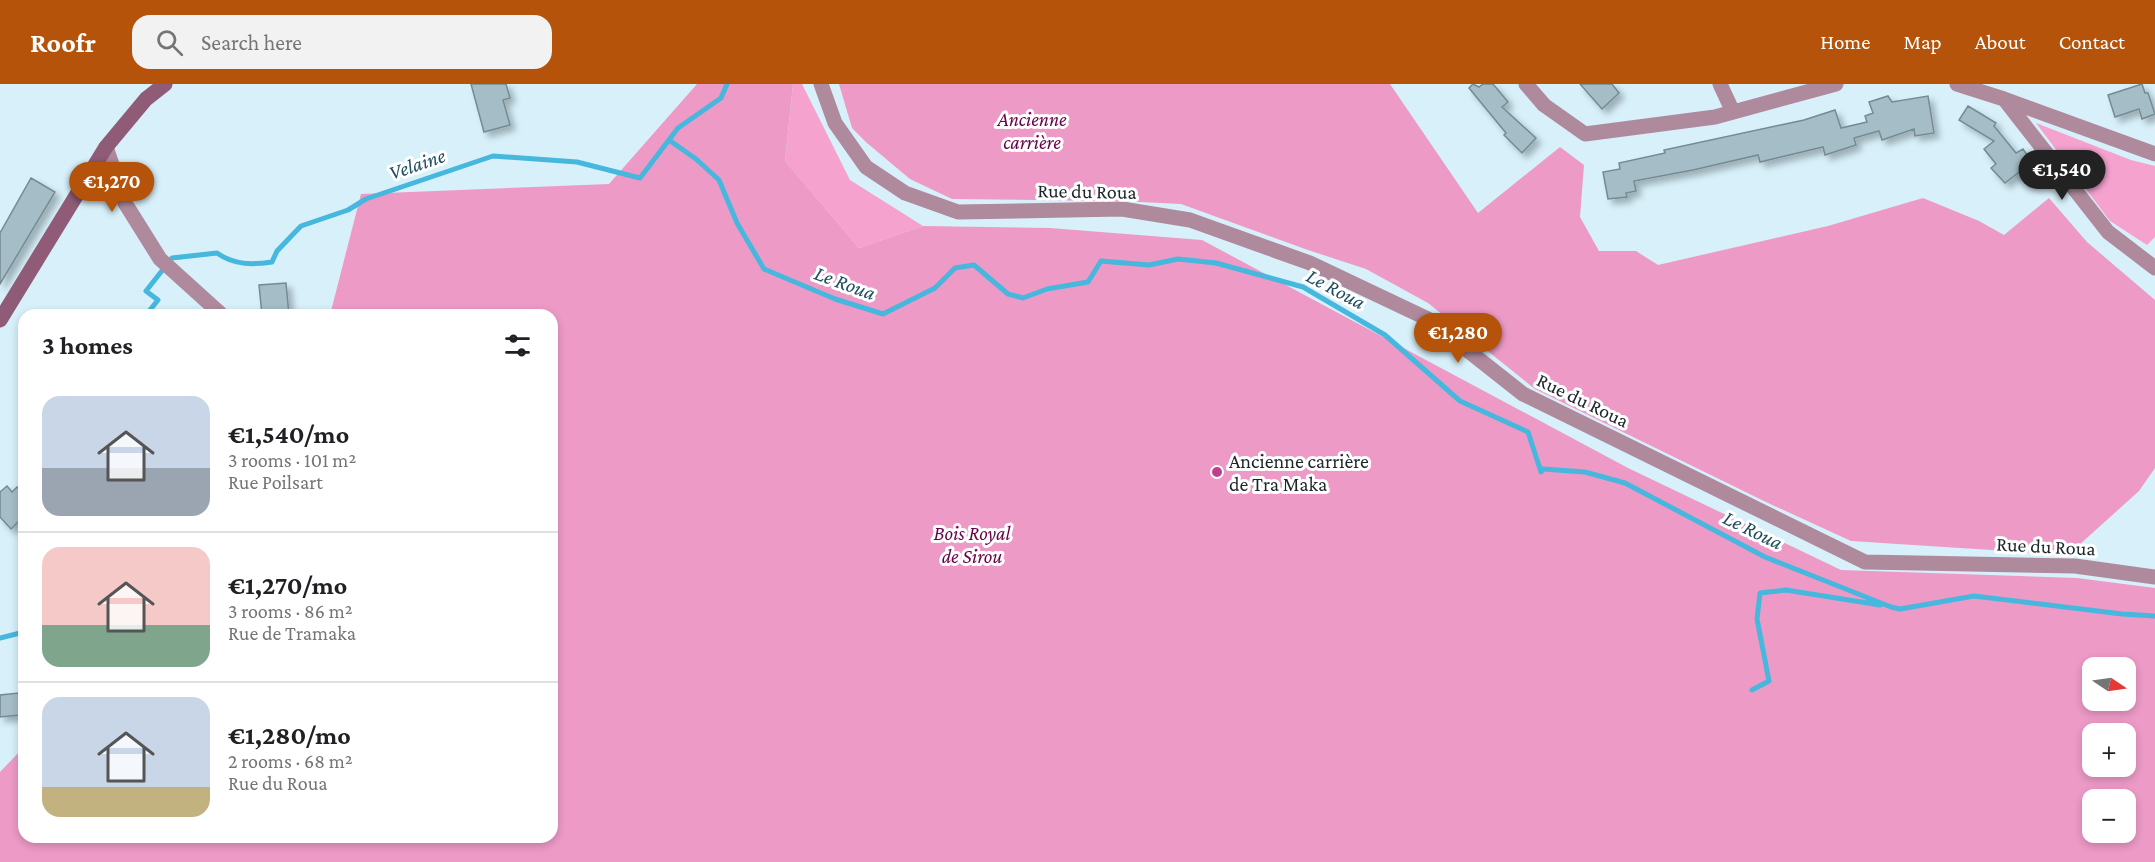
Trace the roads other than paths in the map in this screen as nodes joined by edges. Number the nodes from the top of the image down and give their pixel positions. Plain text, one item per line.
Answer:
1 (165, 84) edge
2 (821, 84) edge
3 (1526, 84) edge
4 (1720, 84) edge
5 (1836, 84) edge
6 (1958, 84) edge
7 (2004, 99) junction
8 (1733, 112) junction
9 (106, 147) junction
10 (2155, 154) edge
11 (2155, 268) edge
12 (215, 309) edge
13 (0, 320) edge
14 (2155, 577) edge

1 - 9 main road
2 - 14 street, Rue du Roua
3 - 8 street
4 - 8 street
5 - 8 street
6 - 7 street
7 - 10 street
7 - 11 street
9 - 12 street
9 - 13 main road

